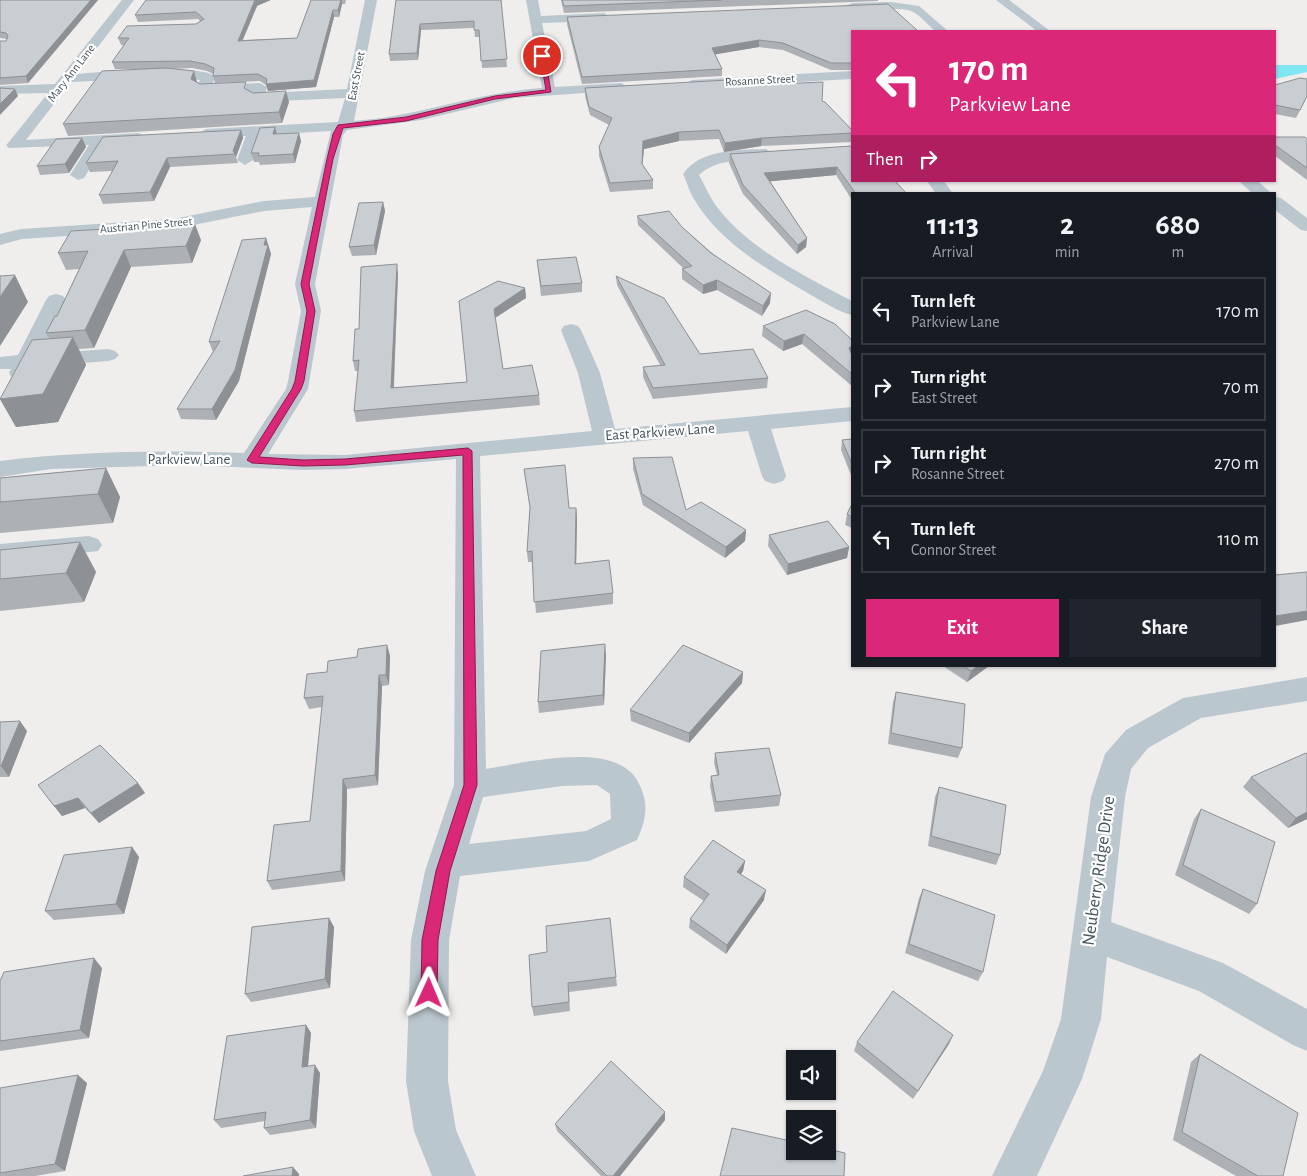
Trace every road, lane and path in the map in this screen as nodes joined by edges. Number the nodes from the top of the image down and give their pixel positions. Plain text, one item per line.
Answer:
1 (128, 0) edge
2 (372, 0) edge
3 (532, 0) edge
4 (1002, 0) edge
5 (843, 7) edge
6 (619, 16) edge
7 (535, 20) junction
8 (124, 29) edge
9 (105, 30) junction
10 (941, 30) edge
11 (1043, 30) edge
12 (766, 67) dead end
13 (851, 76) edge
14 (775, 80) junction
15 (64, 83) junction
16 (677, 84) edge
17 (638, 87) edge
18 (0, 90) edge
19 (549, 91) junction
20 (353, 94) junction
21 (341, 126) junction
22 (255, 131) junction
23 (187, 135) edge
24 (149, 137) edge
25 (100, 140) junction
26 (777, 153) edge
27 (245, 160) dead end
28 (78, 175) dead end
29 (936, 182) edge
30 (1248, 182) edge
31 (943, 192) edge
32 (1261, 192) edge
33 (322, 201) junction
34 (1276, 203) edge
35 (1307, 225) edge
36 (1283, 228) dead end
37 (0, 240) edge
38 (56, 300) dead end
39 (851, 308) edge
40 (571, 330) dead end
41 (108, 355) dead end
42 (26, 361) junction
43 (0, 363) edge
44 (12, 387) edge
45 (851, 414) edge
46 (758, 424) junction
47 (605, 436) junction
48 (468, 451) junction
49 (252, 460) junction
50 (0, 469) edge
51 (774, 476) dead end
52 (89, 544) dead end
53 (0, 554) edge
54 (1307, 689) edge
55 (470, 785) junction
56 (446, 862) junction
57 (1090, 933) junction
58 (1307, 1031) edge
59 (454, 1176) edge
60 (1014, 1176) edge

1 - 9 street, Mary Ann Lane
2 - 20 street, East Street
3 - 7 street
4 - 11 street
5 - 10 street
6 - 7 street
7 - 19 street
8 - 9 street
9 - 15 street, Mary Ann Lane
12 - 14 street
13 - 14 street, Rosanne Street
14 - 16 street, Rosanne Street
15 - 18 street
15 - 20 street
15 - 25 street, Mary Ann Lane
17 - 19 street
19 - 21 street
20 - 21 street, East Street
21 - 22 street
21 - 33 street, East Street
22 - 23 street
22 - 27 street
24 - 25 street
25 - 28 street
26 - 39 street
29 - 31 street
30 - 32 street
33 - 37 street, Austrian Pine Street
33 - 49 street, East Street
34 - 35 street
35 - 36 street
38 - 42 street
40 - 47 street
41 - 42 street
42 - 43 street
42 - 44 street
45 - 46 street, East Parkview Lane
46 - 47 street, East Parkview Lane
46 - 51 street
47 - 48 street, East Parkview Lane
48 - 49 street, Parkview Lane
48 - 55 street
49 - 50 street, Parkview Lane
52 - 53 street
54 - 57 street, Neuberry Ridge Drive
55 - 56 street
55 - 56 street
56 - 59 street
57 - 58 street
57 - 60 street, Neuberry Ridge Drive

